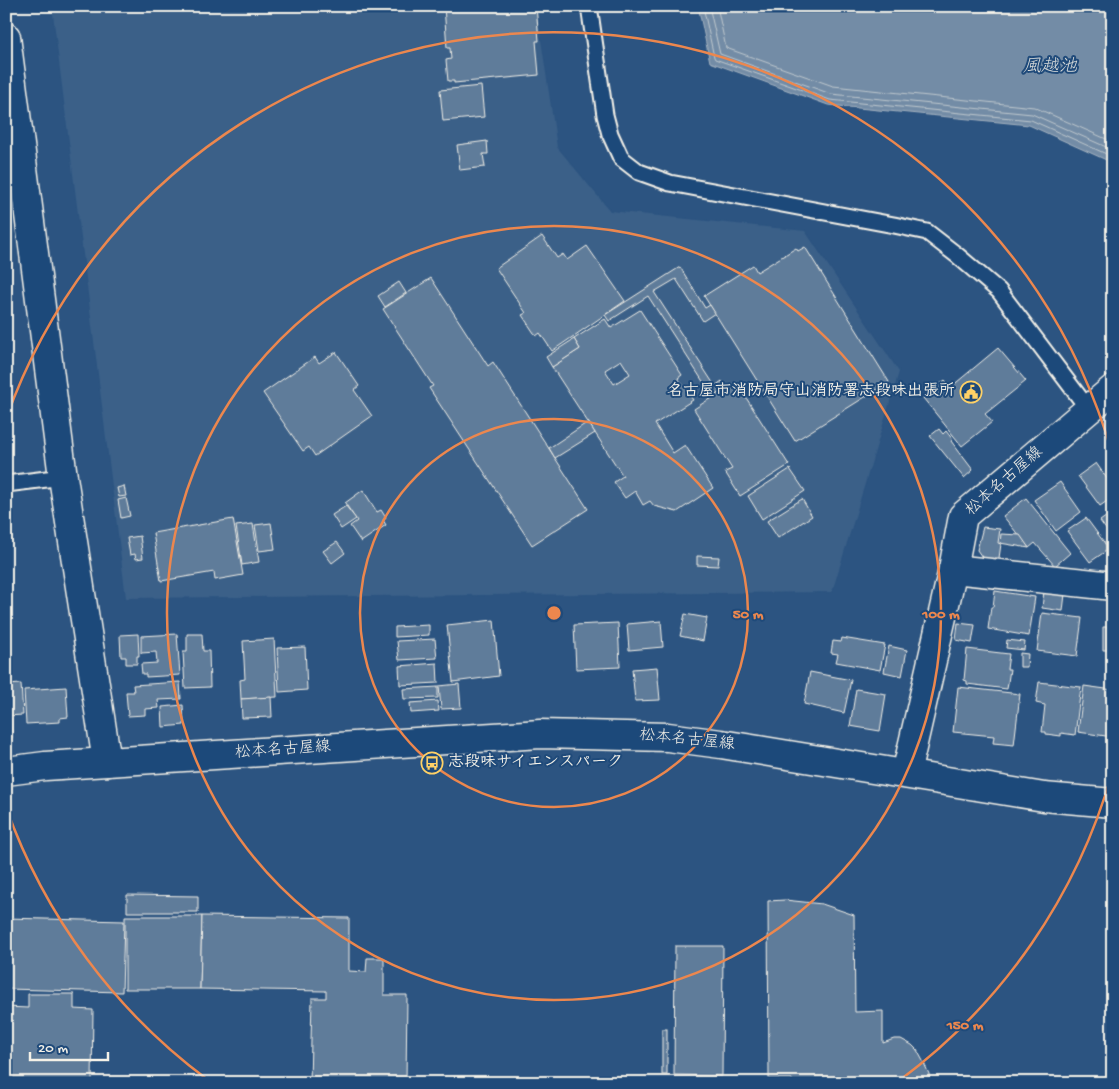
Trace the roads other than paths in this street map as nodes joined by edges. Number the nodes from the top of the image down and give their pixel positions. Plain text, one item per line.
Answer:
1 (589, 6) edge
2 (6, 37) edge
3 (1113, 389) edge
4 (1089, 410) junction
5 (63, 477) junction
6 (6, 484) edge
7 (953, 569) junction
8 (1113, 586) edge
9 (106, 762) junction
10 (6, 771) edge
11 (906, 774) junction
12 (1113, 803) edge

1 - 4 lane
2 - 5 main road
3 - 4 main road, 松本名古屋線
4 - 7 main road, 松本名古屋線
5 - 6 lane
5 - 9 main road
7 - 8 main road
7 - 11 main road, 松本名古屋線
9 - 10 main road, 松本名古屋線
9 - 11 main road, 松本名古屋線
11 - 12 main road

